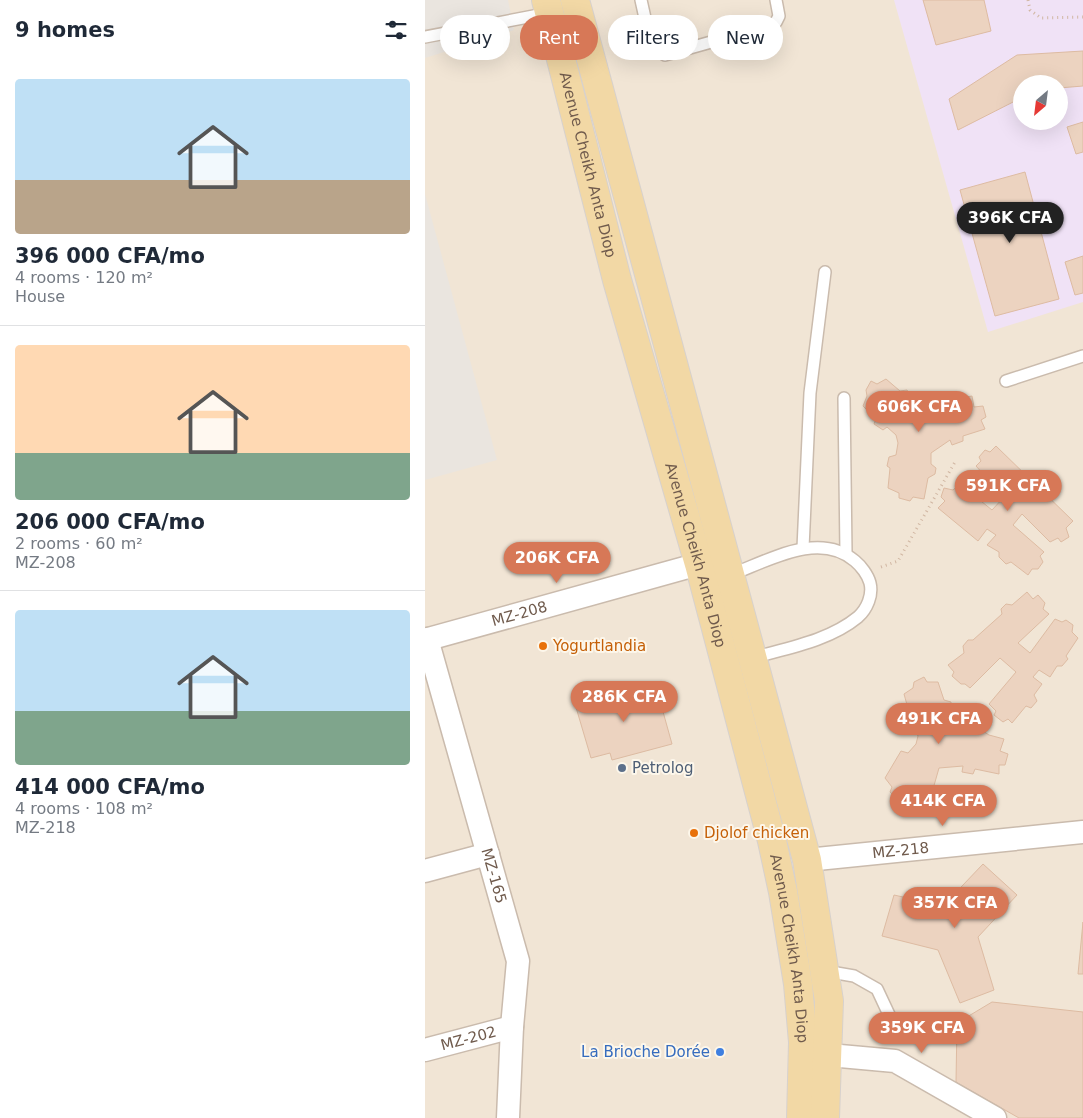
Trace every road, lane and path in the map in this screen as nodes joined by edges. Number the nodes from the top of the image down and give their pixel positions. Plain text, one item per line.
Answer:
1 (575, 0) edge
2 (641, 0) edge
3 (776, 0) edge
4 (1028, 0) edge
5 (547, 7) edge
6 (1083, 17) edge
7 (425, 37) edge
8 (825, 272) dead end
9 (1083, 356) edge
10 (1006, 381) dead end
11 (843, 398) dead end
12 (955, 462) dead end
13 (803, 548) junction
14 (846, 553) junction
15 (699, 564) junction
16 (865, 574) junction
17 (729, 575) junction
18 (426, 640) edge
19 (752, 658) junction
20 (1083, 832) edge
21 (488, 854) junction
22 (807, 860) junction
23 (425, 871) edge
24 (825, 971) junction
25 (892, 1021) dead end
26 (512, 1027) junction
27 (425, 1050) edge
28 (829, 1055) junction
29 (507, 1118) edge
30 (801, 1118) edge
31 (825, 1118) edge
32 (995, 1118) edge

1 - 17 main road, Avenue Cheikh Anta Diop
2 - 3 lane
4 - 6 path
5 - 7 lane
5 - 15 main road, Avenue Cheikh Anta Diop
8 - 13 lane
9 - 10 lane
11 - 14 lane
12 - 16 path
13 - 14 lane
13 - 17 lane
14 - 16 lane
15 - 18 street, MZ-208
15 - 30 main road, Avenue Cheikh Anta Diop
16 - 19 lane
17 - 19 main road, Avenue Cheikh Anta Diop
18 - 21 street, MZ-165
19 - 22 main road, Avenue Cheikh Anta Diop
20 - 22 street, MZ-218
21 - 23 street
21 - 26 street, MZ-165
22 - 24 main road, Avenue Cheikh Anta Diop
24 - 25 lane
24 - 28 main road, Avenue Cheikh Anta Diop
26 - 27 street, MZ-202
26 - 29 street, MZ-165
28 - 31 main road, Avenue Cheikh Anta Diop
28 - 32 street

